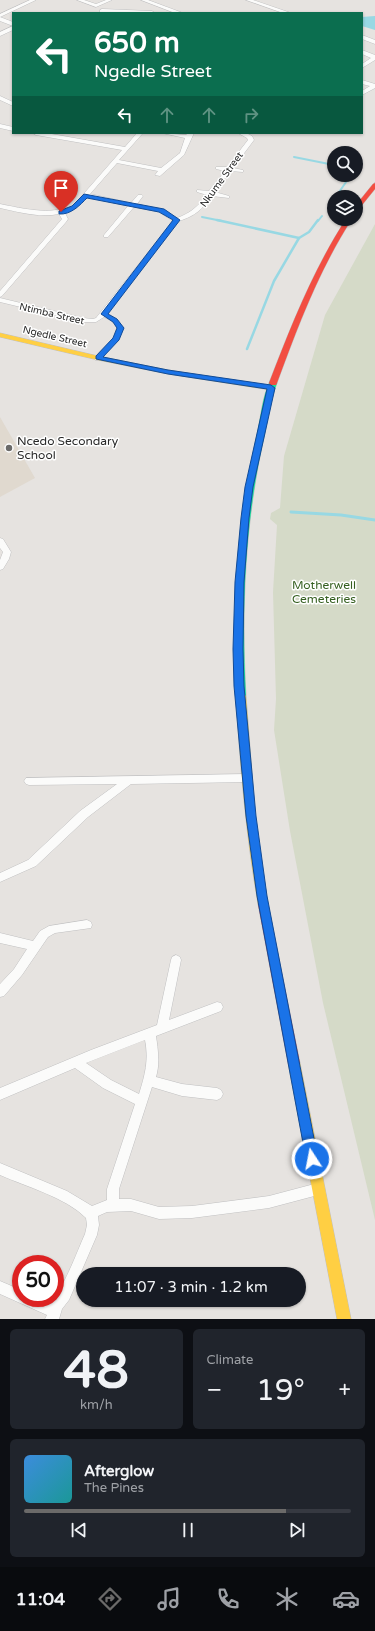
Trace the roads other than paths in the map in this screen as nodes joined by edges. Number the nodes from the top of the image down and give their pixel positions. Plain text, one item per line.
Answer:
1 (34, 0) edge
2 (79, 0) edge
3 (110, 0) edge
4 (143, 0) edge
5 (248, 0) edge
6 (102, 11) dead end
7 (127, 12) edge
8 (177, 12) edge
9 (285, 12) edge
10 (0, 16) edge
11 (0, 19) edge
12 (12, 24) edge
13 (12, 28) edge
14 (0, 34) edge
15 (363, 37) edge
16 (375, 42) edge
17 (363, 52) edge
18 (363, 65) edge
19 (363, 82) edge
20 (375, 86) edge
21 (363, 92) edge
22 (0, 98) edge
23 (12, 104) edge
24 (0, 126) edge
25 (12, 129) edge
26 (41, 134) edge
27 (71, 134) edge
28 (139, 134) edge
29 (177, 134) edge
30 (243, 134) edge
31 (189, 135) edge
32 (67, 139) junction
33 (126, 149) junction
34 (115, 161) junction
35 (218, 168) dead end
36 (228, 169) junction
37 (241, 172) dead end
38 (375, 185) edge
39 (199, 191) dead end
40 (210, 193) junction
41 (86, 195) junction
42 (140, 196) dead end
43 (227, 197) dead end
44 (363, 200) edge
45 (132, 205) junction
46 (0, 206) edge
47 (61, 212) junction
48 (177, 220) junction
49 (345, 226) edge
50 (106, 236) dead end
51 (0, 295) edge
52 (0, 300) edge
53 (104, 314) junction
54 (0, 335) edge
55 (98, 358) junction
56 (271, 388) junction
57 (0, 541) edge
58 (0, 567) edge
59 (247, 778) junction
60 (129, 780) junction
61 (29, 781) dead end
62 (0, 878) edge
63 (87, 925) dead end
64 (0, 938) edge
65 (34, 946) junction
66 (176, 960) dead end
67 (0, 992) edge
68 (217, 1007) dead end
69 (162, 1028) junction
70 (150, 1033) junction
71 (76, 1062) junction
72 (149, 1081) junction
73 (0, 1094) edge
74 (217, 1094) dead end
75 (142, 1101) junction
76 (0, 1169) edge
77 (318, 1189) junction
78 (113, 1206) junction
79 (90, 1213) junction
80 (0, 1287) edge
81 (12, 1293) edge
82 (64, 1295) edge
83 (43, 1307) edge
84 (54, 1307) edge
85 (57, 1307) edge
86 (52, 1319) edge
87 (344, 1319) edge

1 - 10 street
2 - 3 street
4 - 8 street
5 - 9 street
6 - 7 street
11 - 12 street
13 - 14 street
15 - 16 street
17 - 18 street
19 - 20 street
20 - 21 street
22 - 23 street
24 - 25 street
26 - 32 street
27 - 32 street
28 - 33 street
29 - 31 street
30 - 36 street, Nkume Street
31 - 34 street
32 - 33 street
33 - 34 street
34 - 41 street
35 - 36 street
36 - 37 street
36 - 40 street, Nkume Street
38 - 44 main road
39 - 40 street
40 - 43 street
40 - 48 street, Nkume Street
41 - 45 street
41 - 47 street
42 - 45 street
45 - 48 street
45 - 50 street
46 - 47 street
47 - 51 street
48 - 53 street
49 - 56 main road
52 - 53 street, Ntimba Street
53 - 55 street
54 - 55 main road, Ngedle Street
55 - 56 main road, Ngedle Street
56 - 59 main road
57 - 58 street
59 - 60 street
59 - 77 main road
60 - 61 street
60 - 62 street
63 - 65 street
64 - 65 street
65 - 67 street
66 - 69 street
68 - 69 street
69 - 70 street
70 - 71 street
70 - 72 street
71 - 73 street
71 - 75 street
72 - 74 street
72 - 75 street
75 - 78 street
76 - 79 street
77 - 78 street
77 - 87 main road
78 - 79 street
79 - 82 street
80 - 81 street
83 - 84 street
85 - 86 street

